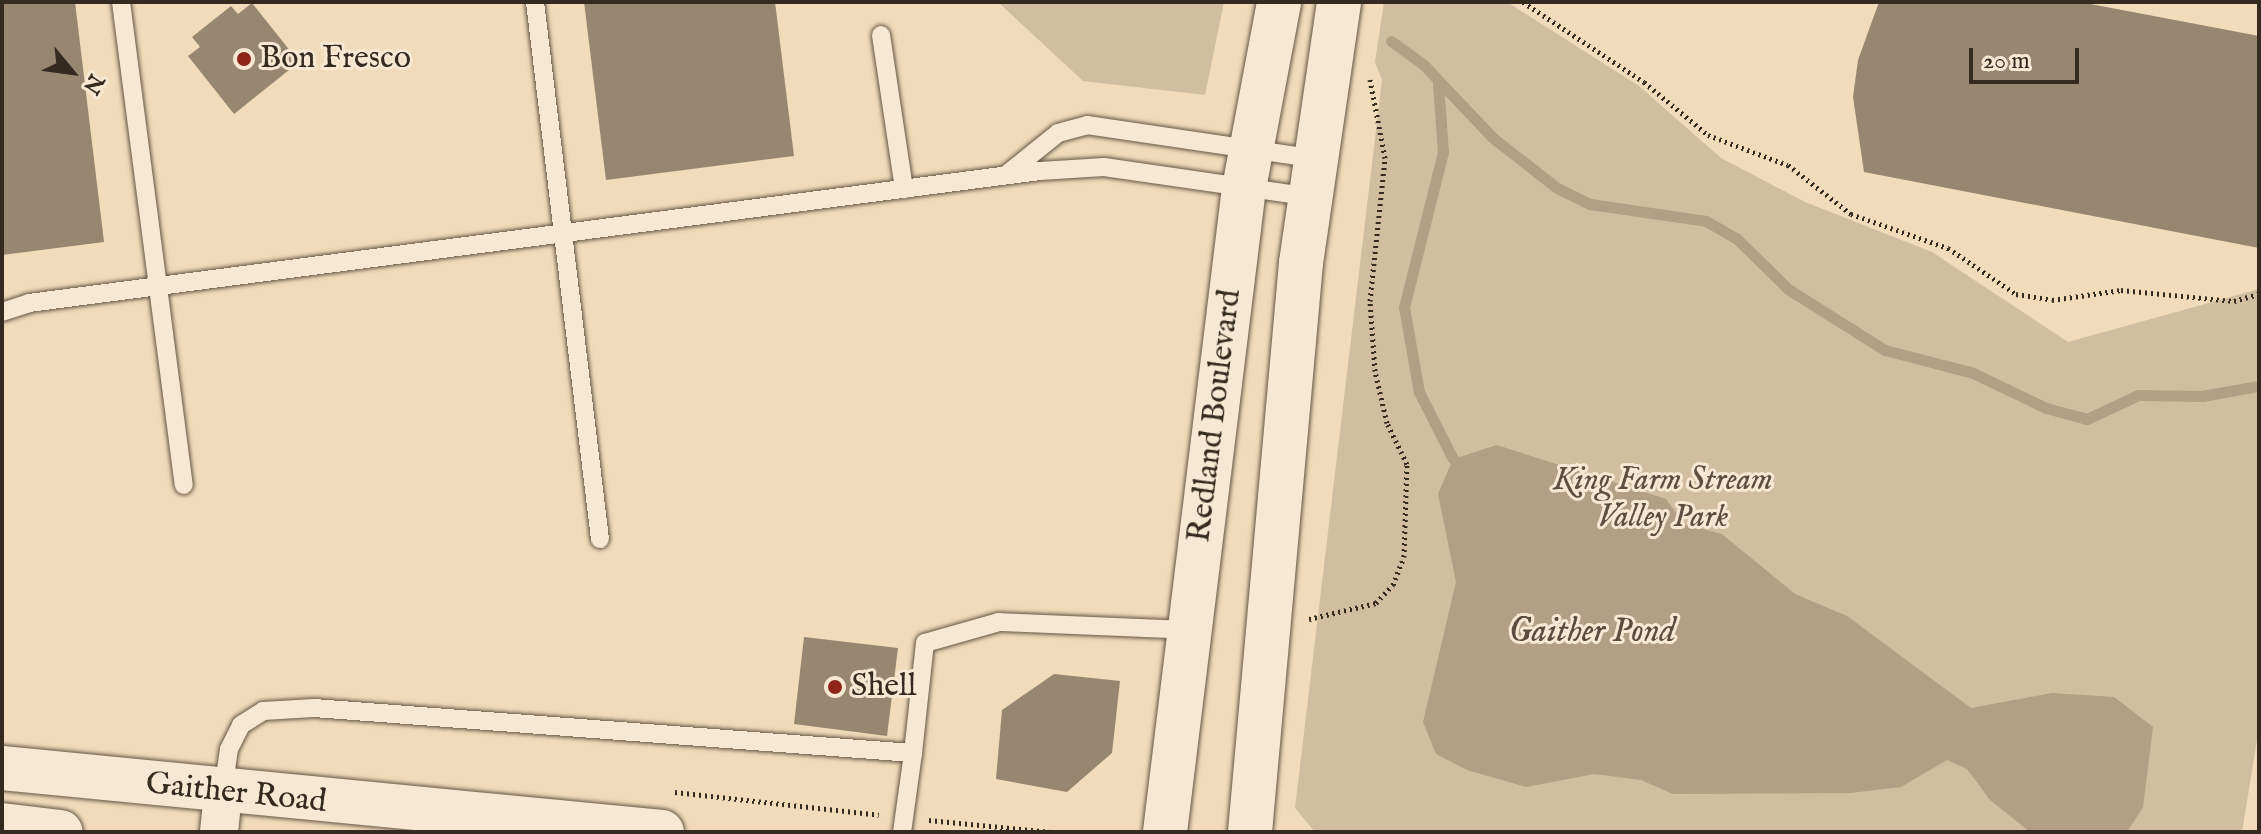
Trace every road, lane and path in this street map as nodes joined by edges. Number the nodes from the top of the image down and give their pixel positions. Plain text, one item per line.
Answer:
1 (121, 2) edge
2 (535, 2) edge
3 (1279, 2) edge
4 (1339, 2) edge
5 (1523, 2) edge
6 (881, 35) dead end
7 (1366, 64) dead end
8 (1248, 167) junction
9 (1006, 175) junction
10 (1313, 178) junction
11 (904, 189) junction
12 (563, 237) junction
13 (159, 287) junction
14 (2259, 294) edge
15 (2, 312) edge
16 (184, 485) dead end
17 (600, 539) dead end
18 (1190, 630) junction
19 (1305, 634) dead end
20 (913, 753) junction
21 (2, 768) edge
22 (221, 813) edge
23 (2, 825) edge
24 (61, 832) edge
25 (662, 832) edge
26 (902, 832) edge
27 (1165, 832) edge
28 (1250, 832) edge

1 - 13 lane
2 - 12 lane
3 - 8 main road, Redland Boulevard
4 - 10 main road, Redland Boulevard
5 - 14 path
6 - 11 lane
7 - 19 path
8 - 9 lane
8 - 9 lane
8 - 10 lane
8 - 10 lane
8 - 18 main road, Redland Boulevard
9 - 11 lane
10 - 28 main road, Redland Boulevard
11 - 12 lane
12 - 13 lane
12 - 17 lane
13 - 15 lane
13 - 16 lane
18 - 20 lane
18 - 27 main road, Redland Boulevard
20 - 22 lane
20 - 26 lane
21 - 22 main road, Gaither Road
22 - 25 main road, Gaither Road
23 - 24 main road

